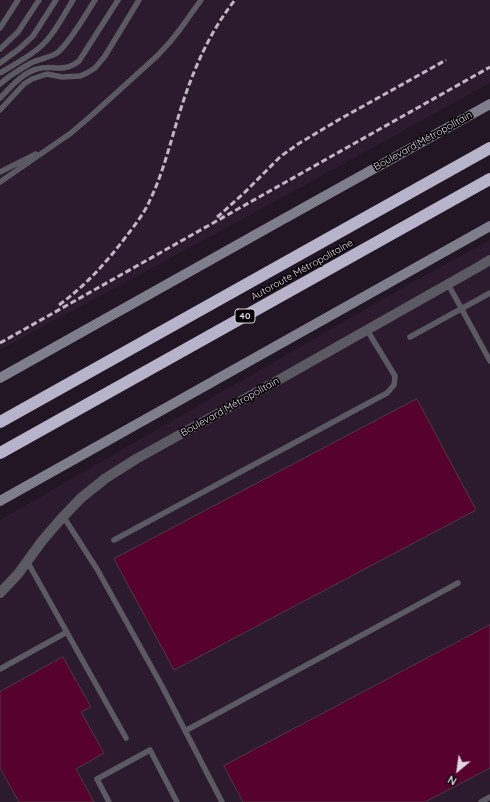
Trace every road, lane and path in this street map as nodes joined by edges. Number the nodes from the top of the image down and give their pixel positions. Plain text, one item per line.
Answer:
1 (18, 0) edge
2 (39, 0) edge
3 (56, 0) edge
4 (73, 0) edge
5 (95, 0) edge
6 (118, 0) edge
7 (139, 0) edge
8 (201, 0) edge
9 (0, 28) edge
10 (0, 49) edge
11 (0, 63) edge
12 (0, 73) edge
13 (0, 84) edge
14 (0, 98) edge
15 (490, 104) edge
16 (0, 110) edge
17 (56, 144) junction
18 (490, 148) edge
19 (0, 172) edge
20 (490, 179) edge
21 (0, 182) edge
22 (490, 226) edge
23 (490, 260) edge
24 (448, 284) junction
25 (490, 292) edge
26 (461, 308) junction
27 (367, 330) junction
28 (410, 337) dead end
29 (490, 361) edge
30 (0, 378) edge
31 (0, 422) edge
32 (0, 453) edge
33 (0, 502) edge
34 (63, 516) junction
35 (114, 540) dead end
36 (27, 561) junction
37 (458, 583) dead end
38 (0, 593) edge
39 (67, 632) junction
40 (0, 669) edge
41 (185, 731) junction
42 (126, 738) dead end
43 (490, 797) edge
44 (109, 802) edge
45 (177, 802) edge
46 (222, 802) edge
47 (481, 802) edge

1 - 9 lane
2 - 10 lane
3 - 11 lane
4 - 12 lane
5 - 13 lane
6 - 14 lane
7 - 16 lane
8 - 17 lane
15 - 30 main road, Boulevard Métropolitain
17 - 19 lane
17 - 21 lane
18 - 31 highway, Autoroute Métropolitaine
20 - 32 highway, Autoroute Métropolitaine / 40
22 - 33 main road
23 - 24 street, Boulevard Métropolitain
24 - 26 lane
24 - 27 street, Boulevard Métropolitain
25 - 26 lane
26 - 28 lane
26 - 29 lane
27 - 34 street, Boulevard Métropolitain
27 - 35 lane
34 - 36 street, Boulevard Métropolitain
34 - 41 lane
36 - 38 street, Boulevard Métropolitain
36 - 39 lane
37 - 41 lane
39 - 40 lane
39 - 42 lane
41 - 46 lane
43 - 47 lane
44 - 45 lane

